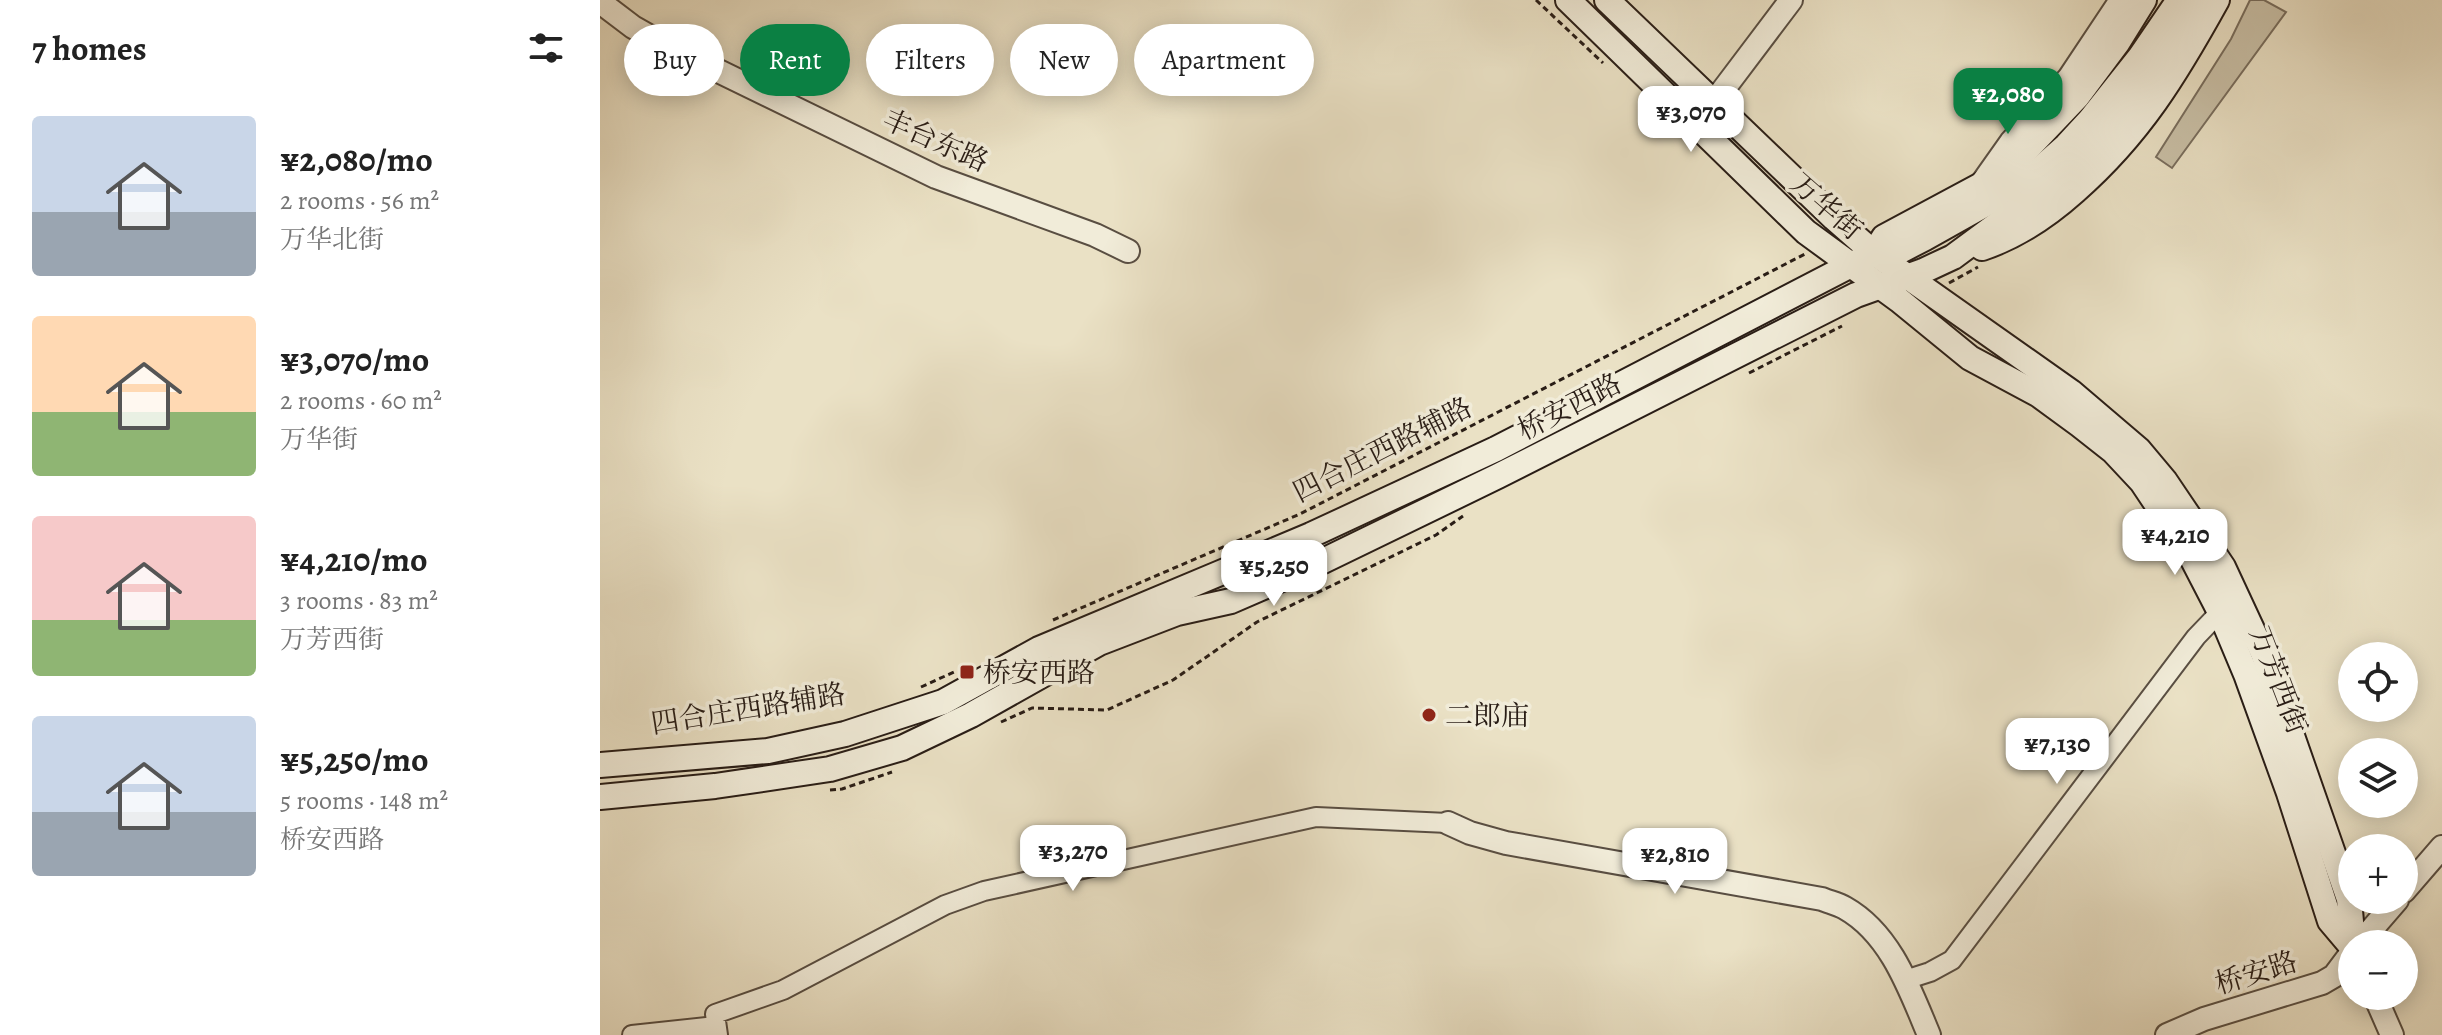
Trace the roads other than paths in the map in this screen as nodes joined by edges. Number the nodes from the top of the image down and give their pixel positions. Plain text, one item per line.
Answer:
1 (1568, 0) edge
2 (1607, 0) edge
3 (1791, 0) edge
4 (2121, 0) edge
5 (2144, 0) edge
6 (2217, 0) edge
7 (600, 2) edge
8 (2186, 5) edge
9 (1714, 102) junction
10 (1981, 185) junction
11 (1128, 251) dead end
12 (1874, 253) junction
13 (1953, 257) junction
14 (1851, 266) junction
15 (1909, 276) junction
16 (1878, 287) junction
17 (2220, 612) junction
18 (600, 765) edge
19 (600, 797) edge
20 (1448, 823) joint
21 (2442, 847) edge
22 (2418, 875) edge
23 (2384, 914) edge
24 (2338, 930) edge
25 (2352, 930) edge
26 (2370, 930) edge
27 (2338, 970) edge
28 (1905, 980) junction
29 (2381, 1010) edge
30 (716, 1025) edge
31 (632, 1035) edge
32 (1929, 1035) edge
33 (2167, 1035) edge
34 (2392, 1035) edge

1 - 14 main road, 万华街
2 - 9 main road, 万华街
3 - 9 street
4 - 10 street
5 - 10 main road
6 - 13 main road
7 - 11 street, 丰台东路
8 - 12 main road, 桥安西路
8 - 13 main road, 桥安西路
9 - 12 main road, 万华街
10 - 12 main road
12 - 14 main road, 桥安西路
12 - 15 main road, 万华街
13 - 15 main road, 桥安西路
14 - 16 main road, 万华街
14 - 18 main road, 桥安西路
15 - 16 main road, 桥安西路
15 - 25 main road, 万芳西街
16 - 17 main road, 万芳西街
16 - 19 main road, 桥安西路
17 - 24 main road, 万芳西街
17 - 28 street
20 - 28 street
20 - 30 street
21 - 22 street
23 - 26 street, 桥安路
27 - 33 street, 桥安路
28 - 32 street
29 - 34 street
30 - 31 street

